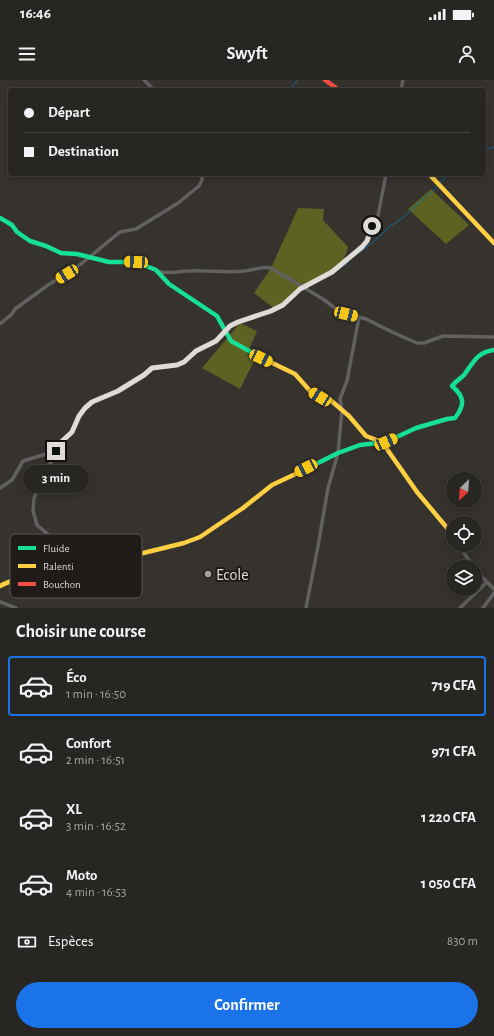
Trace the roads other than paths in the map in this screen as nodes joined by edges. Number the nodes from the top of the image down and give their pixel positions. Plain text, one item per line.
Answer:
1 (144, 80) edge
2 (325, 80) edge
3 (152, 88) edge
4 (336, 88) edge
5 (202, 176) edge
6 (386, 176) edge
7 (431, 176) edge
8 (0, 218) edge
9 (494, 243) edge
10 (90, 256) junction
11 (156, 270) junction
12 (303, 288) junction
13 (359, 317) junction
14 (0, 324) edge
15 (226, 331) junction
16 (494, 337) edge
17 (494, 350) edge
18 (342, 410) junction
19 (382, 442) junction
20 (56, 451) junction
21 (338, 453) junction
22 (0, 488) edge
23 (446, 527) edge
24 (48, 534) edge
25 (142, 553) edge
26 (482, 577) edge
27 (10, 581) edge
28 (487, 582) junction
29 (0, 586) edge
30 (494, 589) edge
31 (494, 593) edge
32 (0, 602) edge
33 (16, 608) edge
34 (306, 608) edge
35 (460, 608) edge
36 (483, 608) edge

1 - 3 street
2 - 4 street
5 - 10 street
6 - 12 street
7 - 9 street
8 - 10 street
10 - 11 street
10 - 14 street
11 - 12 street
11 - 15 street
12 - 13 street
12 - 15 street
13 - 16 street
13 - 18 street
15 - 18 street
15 - 20 street
17 - 19 street
18 - 19 street
18 - 21 street
19 - 21 street
19 - 23 street
20 - 22 street
20 - 24 street
21 - 25 street
21 - 34 street
26 - 28 street
27 - 29 street
28 - 30 street
28 - 35 street
31 - 36 street
32 - 33 street

